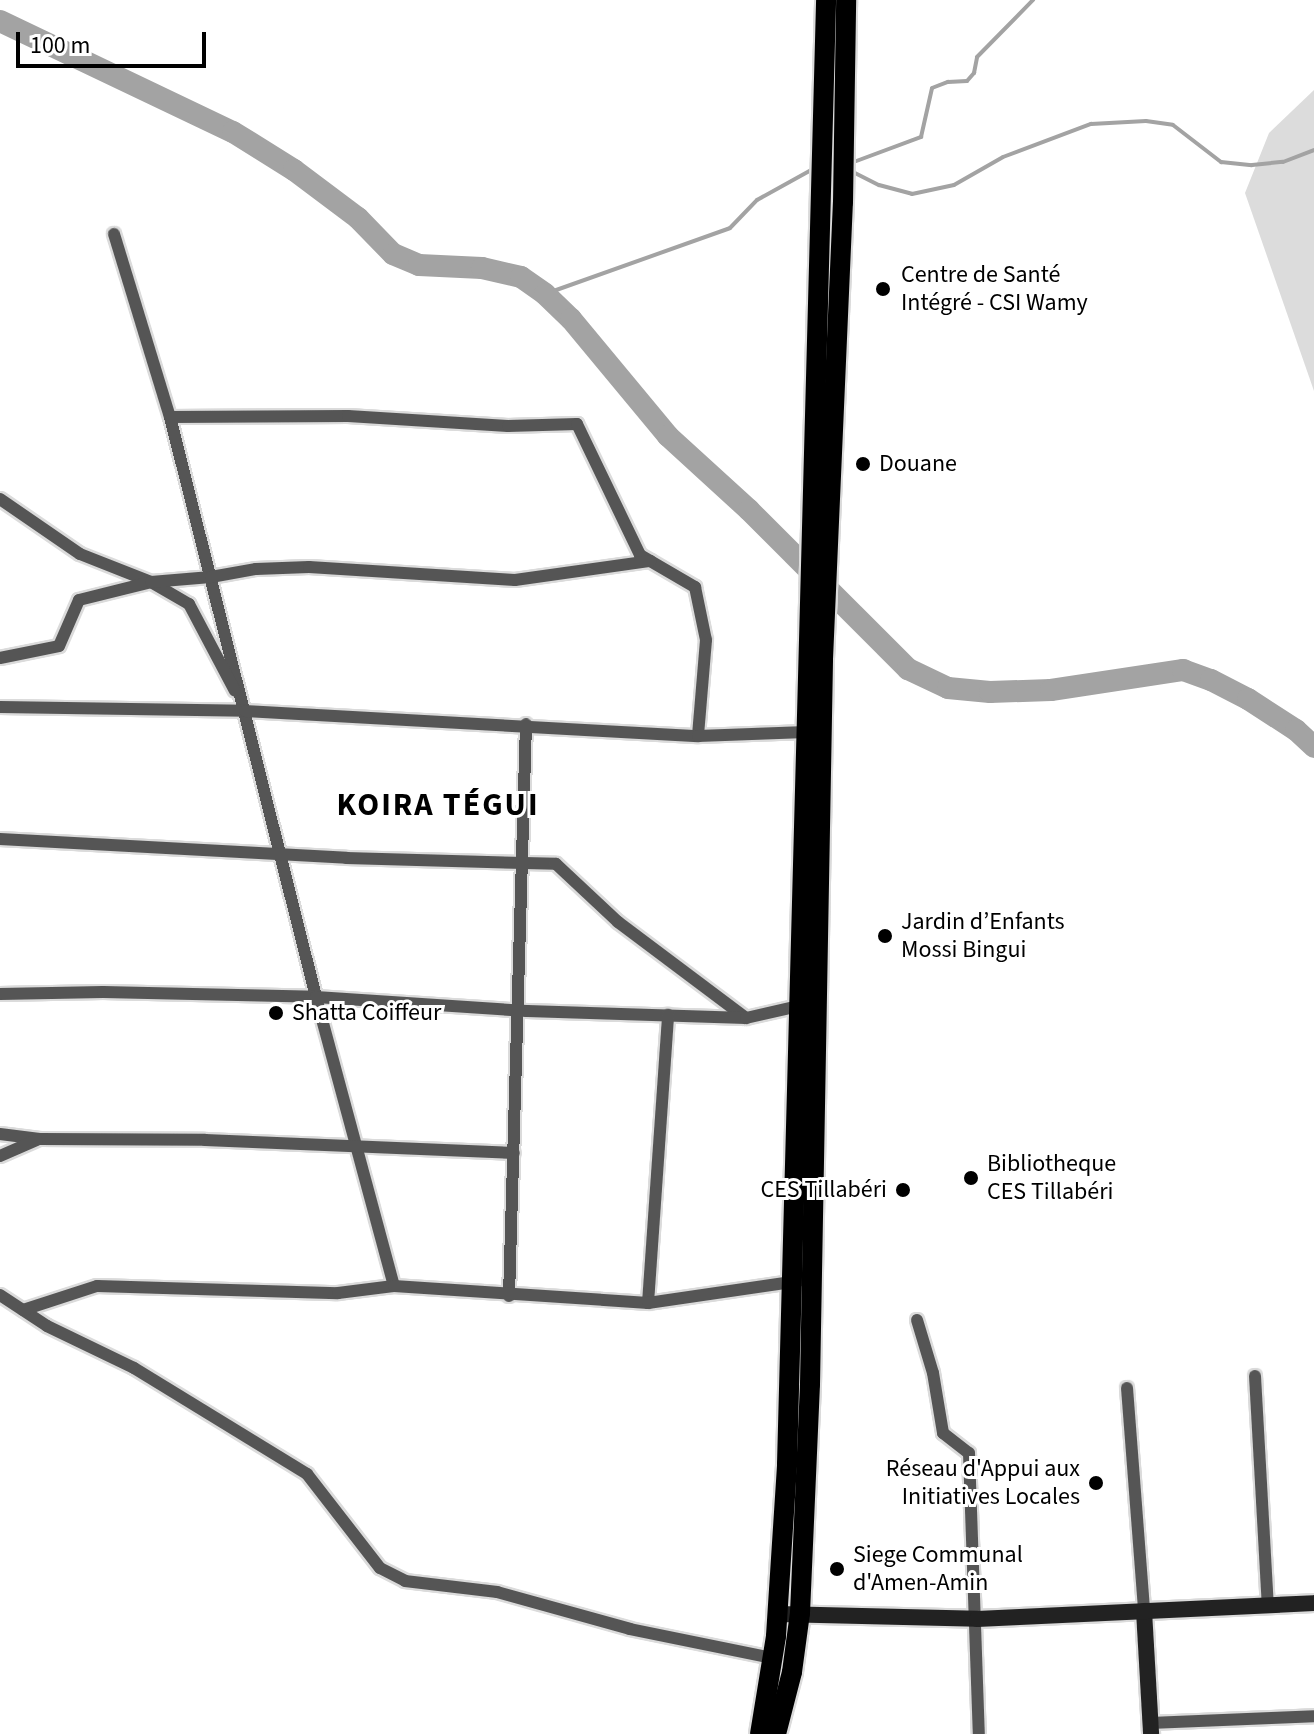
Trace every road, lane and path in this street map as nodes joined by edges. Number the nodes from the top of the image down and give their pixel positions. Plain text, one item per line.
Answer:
1 (826, 0) edge
2 (846, 0) edge
3 (114, 234) dead end
4 (170, 417) junction
5 (824, 418) junction
6 (0, 499) edge
7 (651, 561) junction
8 (211, 577) junction
9 (151, 582) junction
10 (816, 611) junction
11 (0, 658) edge
12 (0, 707) edge
13 (245, 711) junction
14 (526, 724) junction
15 (806, 732) junction
16 (698, 736) junction
17 (0, 839) edge
18 (281, 854) junction
19 (522, 863) junction
20 (0, 994) edge
21 (316, 997) junction
22 (808, 1005) junction
23 (518, 1011) junction
24 (668, 1015) junction
25 (746, 1018) junction
26 (0, 1134) edge
27 (40, 1139) junction
28 (358, 1148) junction
29 (514, 1153) junction
30 (0, 1156) edge
31 (803, 1281) junction
32 (394, 1286) junction
33 (0, 1295) edge
34 (509, 1296) junction
35 (648, 1303) junction
36 (23, 1310) junction
37 (917, 1320) dead end
38 (1255, 1376) dead end
39 (1127, 1388) dead end
40 (1314, 1603) edge
41 (1268, 1606) junction
42 (1144, 1611) junction
43 (800, 1613) junction
44 (778, 1614) junction
45 (977, 1619) junction
46 (773, 1658) junction
47 (1314, 1716) edge
48 (1275, 1718) junction
49 (1151, 1729) edge
50 (760, 1734) edge
51 (776, 1734) edge
52 (979, 1734) edge
53 (1276, 1734) edge

1 - 5 main road
2 - 5 main road
3 - 4 street
4 - 7 street
4 - 8 street
5 - 10 main road
6 - 9 street
7 - 8 street
7 - 16 street
8 - 9 street
8 - 13 street
9 - 11 street
9 - 13 street
10 - 15 main road
10 - 22 main road
12 - 13 street
13 - 14 street
13 - 18 street
14 - 16 street
14 - 19 street
15 - 16 street
15 - 22 main road
17 - 18 street
18 - 19 street
18 - 21 street
19 - 23 street
19 - 25 street
20 - 21 street
21 - 23 street
21 - 28 street
22 - 25 street
22 - 31 main road
23 - 24 street
23 - 29 street
24 - 25 street
24 - 35 street
26 - 27 street
27 - 28 street
27 - 30 street
28 - 29 street
28 - 32 street
29 - 34 street
31 - 35 street
31 - 43 main road
31 - 44 main road
32 - 34 street
32 - 36 street
33 - 36 street
34 - 35 street
36 - 46 street
37 - 45 street
38 - 41 street
39 - 42 street
40 - 41 street
41 - 42 street
42 - 45 street
42 - 49 street
43 - 44 street
43 - 45 street
43 - 51 main road
44 - 46 main road
45 - 52 street
46 - 50 main road
47 - 48 street
48 - 49 street
48 - 53 street

